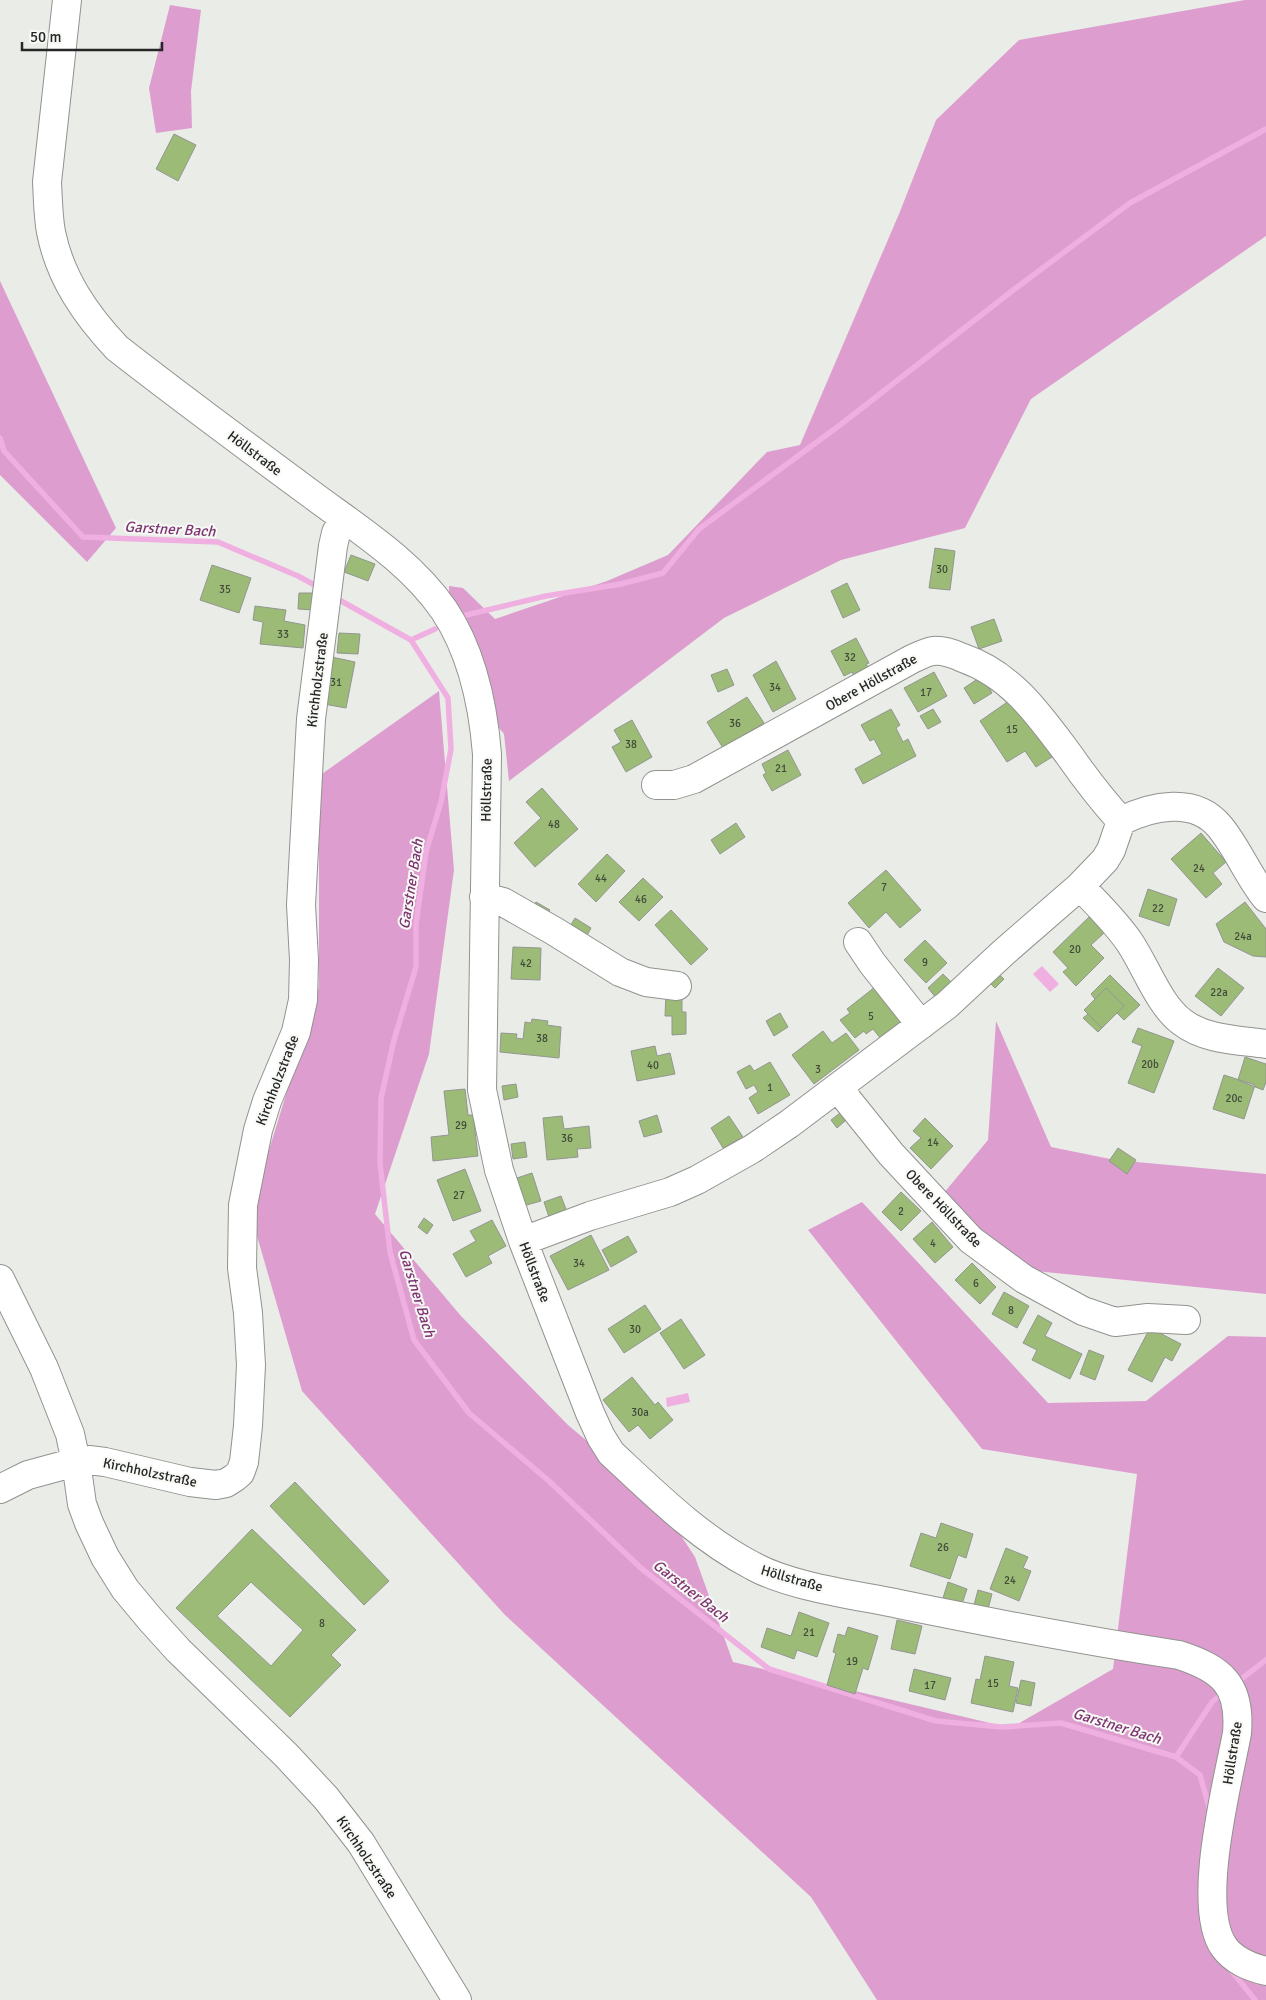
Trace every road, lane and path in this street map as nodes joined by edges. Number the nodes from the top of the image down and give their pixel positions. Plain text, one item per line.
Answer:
1 (67, 0) edge
2 (344, 518) junction
3 (656, 785) dead end
4 (1121, 822) junction
5 (1080, 886) junction
6 (484, 897) junction
7 (1266, 898) edge
8 (858, 942) dead end
9 (677, 986) dead end
10 (921, 1025) junction
11 (1266, 1044) edge
12 (838, 1088) junction
13 (523, 1240) junction
14 (0, 1279) edge
15 (1186, 1320) dead end
16 (76, 1462) junction
17 (0, 1489) edge
18 (1266, 1971) edge
19 (457, 2000) edge

1 - 2 street, Höllstraße
2 - 6 street, Höllstraße
2 - 16 street, Kirchholzstraße
3 - 4 street, Obere Höllstraße
4 - 5 street
4 - 7 street
5 - 10 street
5 - 11 street
6 - 9 street
6 - 13 street, Höllstraße
8 - 10 street
10 - 12 street
12 - 13 street
12 - 15 street, Obere Höllstraße
13 - 18 street, Höllstraße
14 - 16 street, Kirchholzstraße
16 - 17 street
16 - 19 street, Kirchholzstraße

